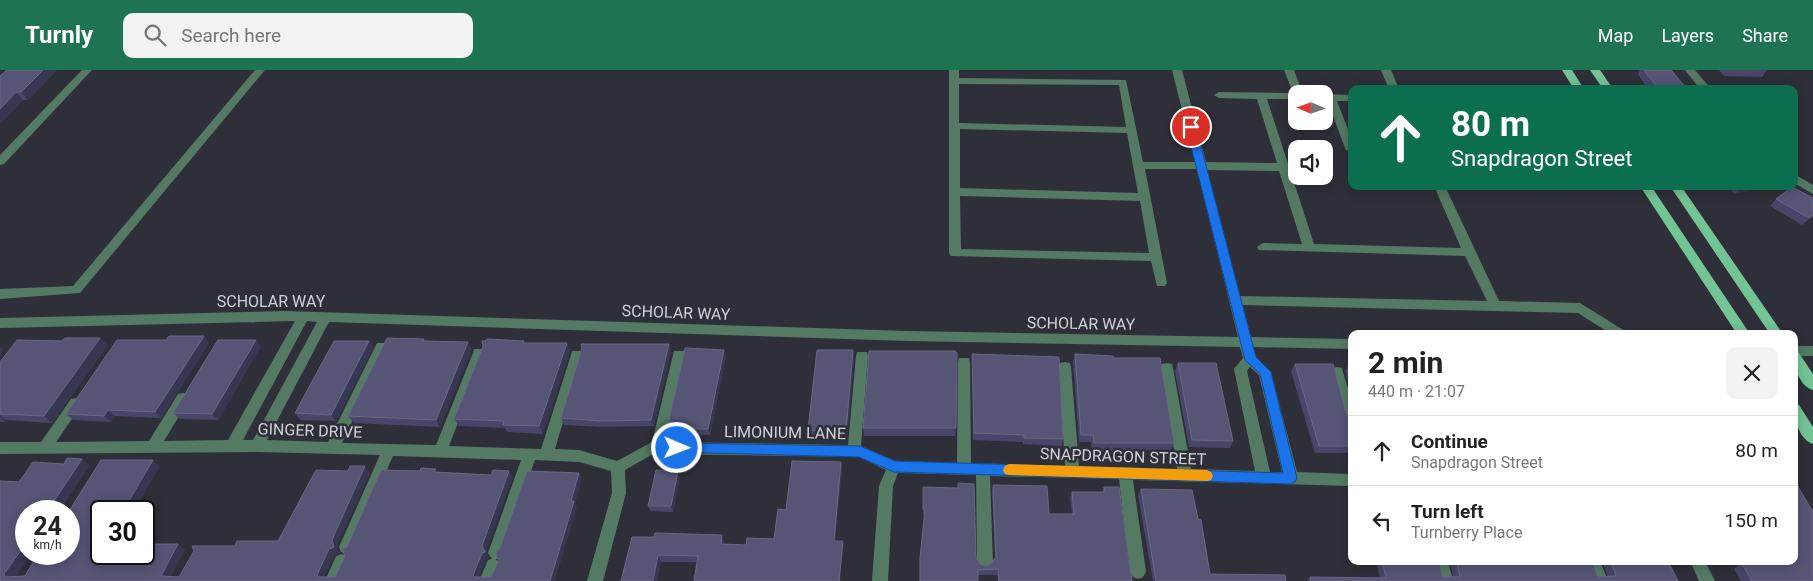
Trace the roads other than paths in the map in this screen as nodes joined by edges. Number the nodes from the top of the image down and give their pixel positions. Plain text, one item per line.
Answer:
1 (87, 70) edge
2 (260, 70) edge
3 (1038, 70) edge
4 (1177, 70) edge
5 (1289, 70) edge
6 (1386, 70) edge
7 (1567, 70) edge
8 (1595, 70) edge
9 (1690, 70) edge
10 (954, 76) edge
11 (1040, 82) junction
12 (1294, 85) edge
13 (1392, 85) edge
14 (1576, 85) edge
15 (1605, 85) edge
16 (1703, 85) edge
17 (1219, 95) dead end
18 (1261, 95) junction
19 (1288, 95) edge
20 (1333, 97) edge
21 (1348, 98) edge
22 (1333, 110) edge
23 (954, 126) junction
24 (1132, 130) junction
25 (1348, 144) edge
26 (0, 161) edge
27 (1138, 164) junction
28 (1201, 165) junction
29 (1283, 166) junction
30 (1798, 181) edge
31 (1441, 190) edge
32 (1648, 190) edge
33 (1678, 190) edge
34 (1813, 190) edge
35 (954, 192) junction
36 (1144, 197) junction
37 (1264, 246) dead end
38 (1309, 248) junction
39 (1469, 252) junction
40 (1156, 257) junction
41 (1161, 283) dead end
42 (0, 294) edge
43 (1236, 300) junction
44 (1494, 306) junction
45 (303, 317) junction
46 (326, 317) junction
47 (0, 323) edge
48 (1615, 330) edge
49 (1741, 330) edge
50 (1775, 330) edge
51 (1247, 343) junction
52 (1348, 344) edge
53 (382, 347) edge
54 (1798, 351) edge
55 (1813, 351) edge
56 (479, 353) edge
57 (577, 355) dead end
58 (679, 355) dead end
59 (862, 356) dead end
60 (1250, 360) junction
61 (964, 362) dead end
62 (1798, 363) edge
63 (1065, 367) dead end
64 (1167, 368) dead end
65 (1337, 372) edge
66 (192, 383) edge
67 (1813, 385) edge
68 (83, 393) edge
69 (1348, 410) edge
70 (1798, 414) edge
71 (1813, 438) edge
72 (257, 446) junction
73 (152, 447) junction
74 (232, 447) junction
75 (0, 448) edge
76 (44, 448) junction
77 (111, 448) junction
78 (332, 448) junction
79 (657, 448) junction
80 (389, 450) junction
81 (854, 451) junction
82 (440, 452) junction
83 (530, 454) junction
84 (546, 455) junction
85 (100, 464) edge
86 (618, 467) junction
87 (894, 467) junction
88 (964, 468) junction
89 (983, 469) junction
90 (1072, 472) junction
91 (1125, 473) junction
92 (1185, 475) junction
93 (1264, 478) junction
94 (1291, 478) junction
95 (1348, 480) edge
96 (985, 563) dead end
97 (1441, 565) edge
98 (1594, 565) edge
99 (1699, 565) edge
100 (1138, 572) dead end
101 (1446, 578) edge
102 (333, 581) edge
103 (487, 581) edge
104 (595, 581) edge
105 (880, 581) edge
106 (1600, 581) edge
107 (1707, 581) edge

1 - 26 street
2 - 42 street
3 - 11 street
4 - 28 street
5 - 12 street
6 - 13 street
7 - 14 main road
8 - 15 main road
9 - 16 street
10 - 11 street
10 - 23 street
11 - 24 street
17 - 18 street
18 - 19 street
18 - 29 street
20 - 21 street
22 - 25 street
23 - 24 street
23 - 35 street
24 - 27 street
27 - 28 street
27 - 36 street
28 - 29 street
28 - 43 street
29 - 38 street
30 - 34 street
31 - 39 street
32 - 49 main road
33 - 50 main road
35 - 36 street
35 - 40 street
36 - 40 street
37 - 38 street
38 - 39 street
39 - 44 street
40 - 41 street
43 - 44 street
43 - 51 street
44 - 48 street
45 - 46 street, SCHOLAR WAY
45 - 47 street, SCHOLAR WAY
45 - 74 street
46 - 51 street, SCHOLAR WAY
46 - 72 street
51 - 52 street, SCHOLAR WAY
51 - 60 street
53 - 78 street
54 - 55 street
56 - 82 street
57 - 84 street
58 - 79 street
59 - 81 street
60 - 93 street
60 - 94 street
61 - 88 street
62 - 67 main road
63 - 90 street
64 - 92 street
65 - 69 street
66 - 73 street
68 - 76 street
70 - 71 main road
72 - 74 street, GINGER DRIVE
72 - 78 street, GINGER DRIVE
73 - 74 street, GINGER DRIVE
73 - 77 street, GINGER DRIVE
75 - 76 street, GINGER DRIVE
76 - 77 street, GINGER DRIVE
77 - 85 street
78 - 80 street, GINGER DRIVE
79 - 81 street, LIMONIUM LANE
79 - 86 street, LIMONIUM LANE
80 - 82 street, GINGER DRIVE
80 - 102 street
81 - 87 street, LIMONIUM LANE
82 - 83 street, GINGER DRIVE
83 - 84 street, GINGER DRIVE
83 - 103 street
84 - 86 street, GINGER DRIVE
86 - 104 street
87 - 88 street, SNAPDRAGON STREET
87 - 105 street
88 - 89 street, SNAPDRAGON STREET
89 - 90 street, SNAPDRAGON STREET
89 - 96 street
90 - 91 street, SNAPDRAGON STREET
91 - 92 street, SNAPDRAGON STREET
91 - 100 street
92 - 93 street, SNAPDRAGON STREET
93 - 94 street, SNAPDRAGON STREET
94 - 95 street, SNAPDRAGON STREET
97 - 101 street
98 - 106 street
99 - 107 street

